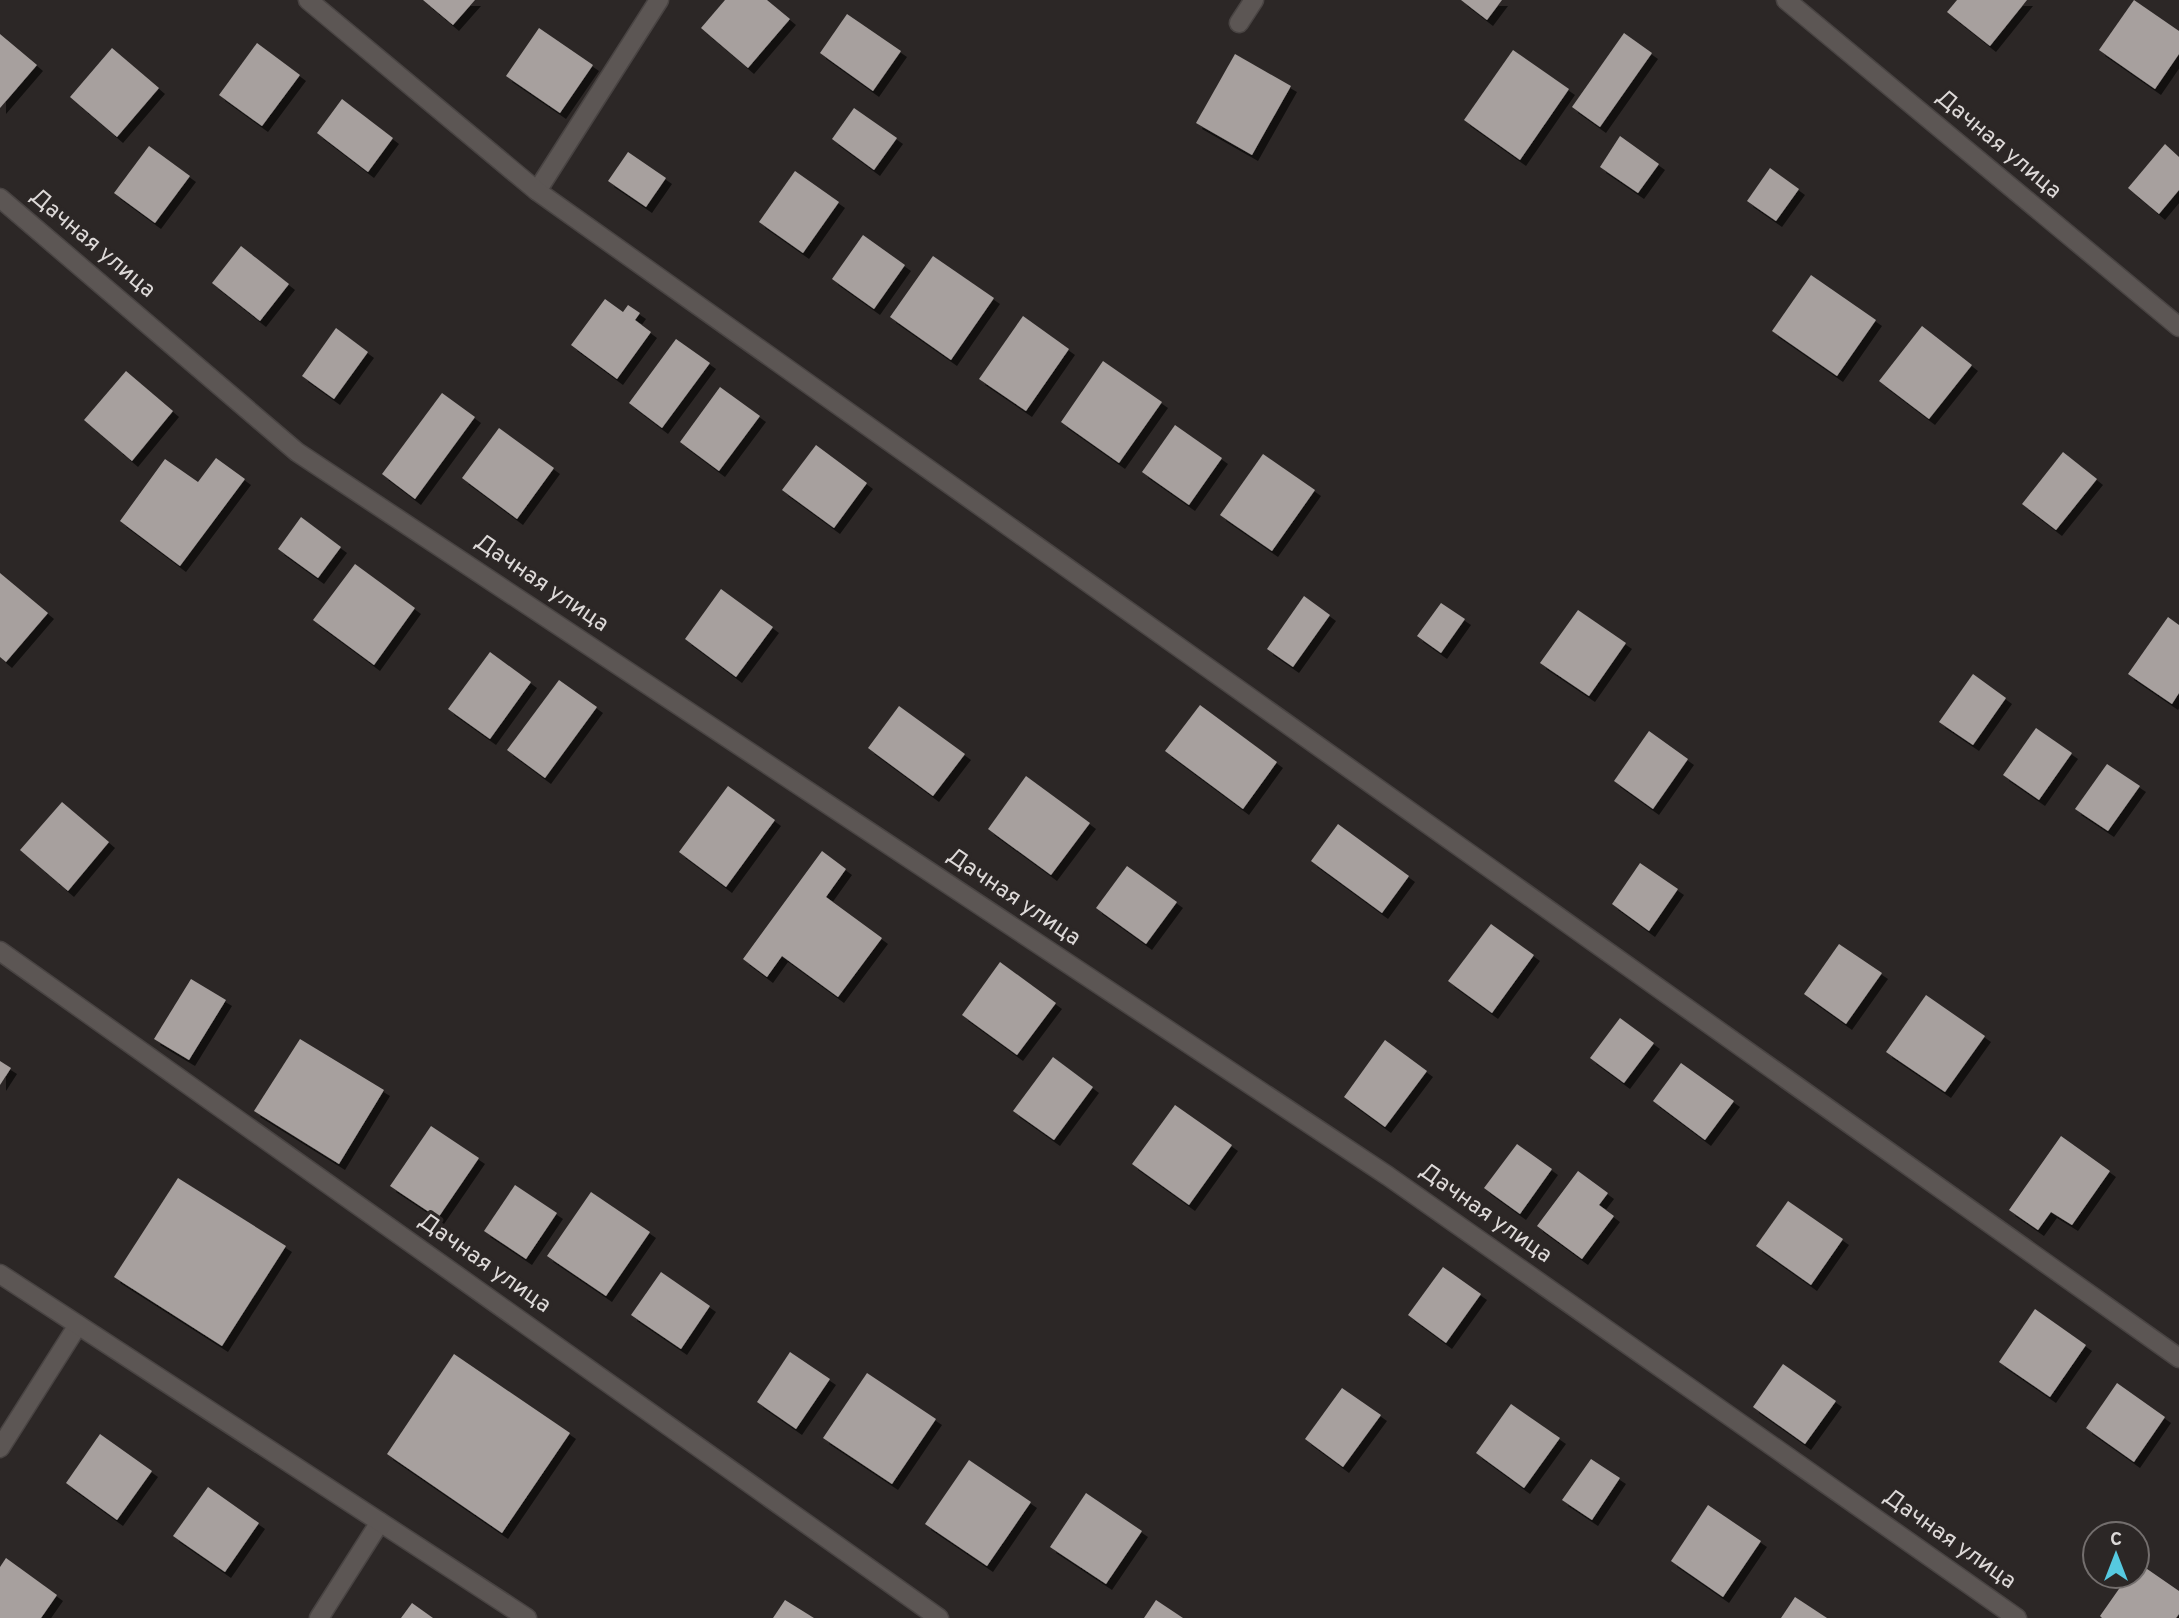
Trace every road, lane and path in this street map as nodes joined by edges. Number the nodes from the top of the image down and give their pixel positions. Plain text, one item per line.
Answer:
1 (308, 0) edge
2 (659, 0) edge
3 (1254, 0) edge
4 (1786, 0) edge
5 (1238, 23) dead end
6 (537, 191) junction
7 (0, 198) edge
8 (2179, 327) edge
9 (0, 951) edge
10 (0, 1274) edge
11 (78, 1325) junction
12 (2179, 1358) edge
13 (0, 1448) edge
14 (380, 1522) junction
15 (319, 1618) edge
16 (527, 1618) edge
17 (939, 1618) edge
18 (2017, 1618) edge

1 - 6 street
2 - 6 street
3 - 5 street
4 - 8 street, Дачная улица
6 - 12 street
7 - 18 street, Дачная улица
9 - 17 street, Дачная улица
10 - 11 street
11 - 13 street
11 - 14 street
14 - 15 street
14 - 16 street

